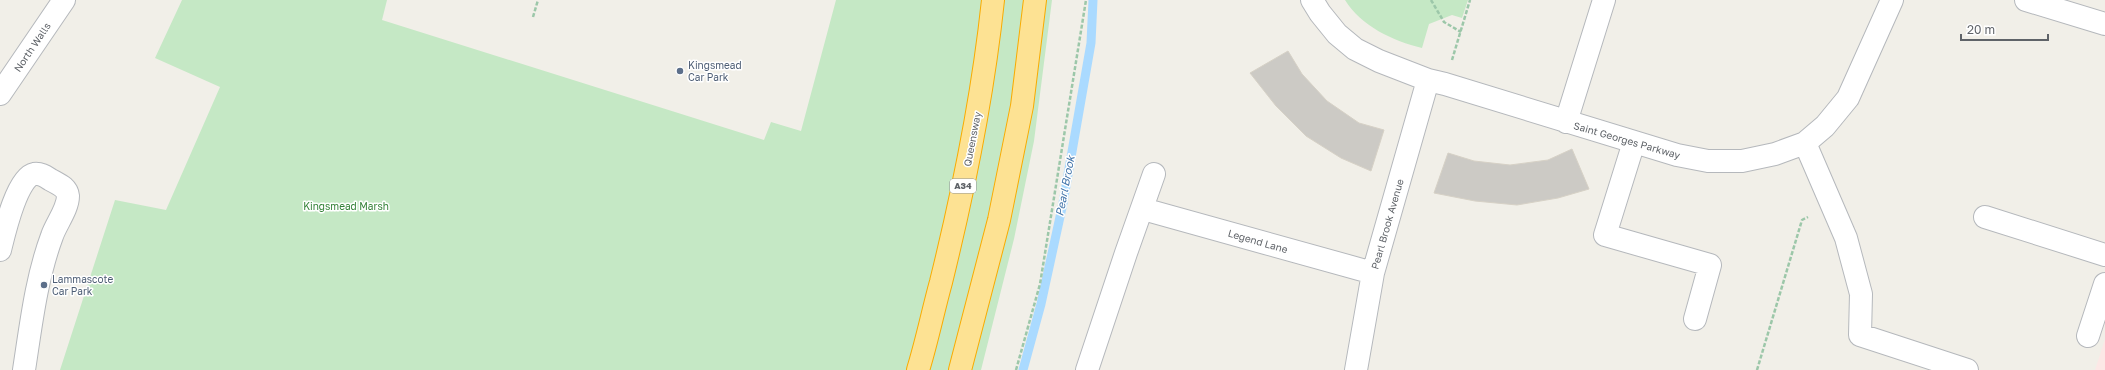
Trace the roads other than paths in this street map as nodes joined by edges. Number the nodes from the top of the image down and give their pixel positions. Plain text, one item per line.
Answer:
1 (64, 0) edge
2 (993, 0) edge
3 (1035, 0) edge
4 (1312, 0) edge
5 (1604, 0) edge
6 (1892, 0) edge
7 (2026, 0) edge
8 (2105, 24) edge
9 (1437, 82) junction
10 (0, 94) edge
11 (1566, 122) junction
12 (1634, 142) junction
13 (1806, 143) junction
14 (1154, 174) dead end
15 (1143, 209) junction
16 (1985, 217) dead end
17 (0, 250) edge
18 (2105, 255) edge
19 (1373, 273) junction
20 (2105, 284) edge
21 (1695, 319) dead end
22 (2088, 336) dead end
23 (24, 370) edge
24 (918, 370) edge
25 (960, 370) edge
26 (1087, 370) edge
27 (1356, 370) edge
28 (1967, 370) edge

1 - 10 street, North Walls
2 - 24 highway, Queensway / A34
3 - 25 highway
4 - 9 street, Saint Georges Parkway
5 - 11 street
6 - 13 street, Saint Georges Parkway
7 - 8 street
9 - 11 street, Saint Georges Parkway
9 - 19 street, Pearl Brook Avenue
11 - 12 street, Saint Georges Parkway
12 - 13 street, Saint Georges Parkway
12 - 21 street
13 - 28 street
14 - 15 street
15 - 19 street, Legend Lane
15 - 26 street
16 - 18 street
17 - 23 street
19 - 27 street, Pearl Brook Avenue
20 - 22 street

